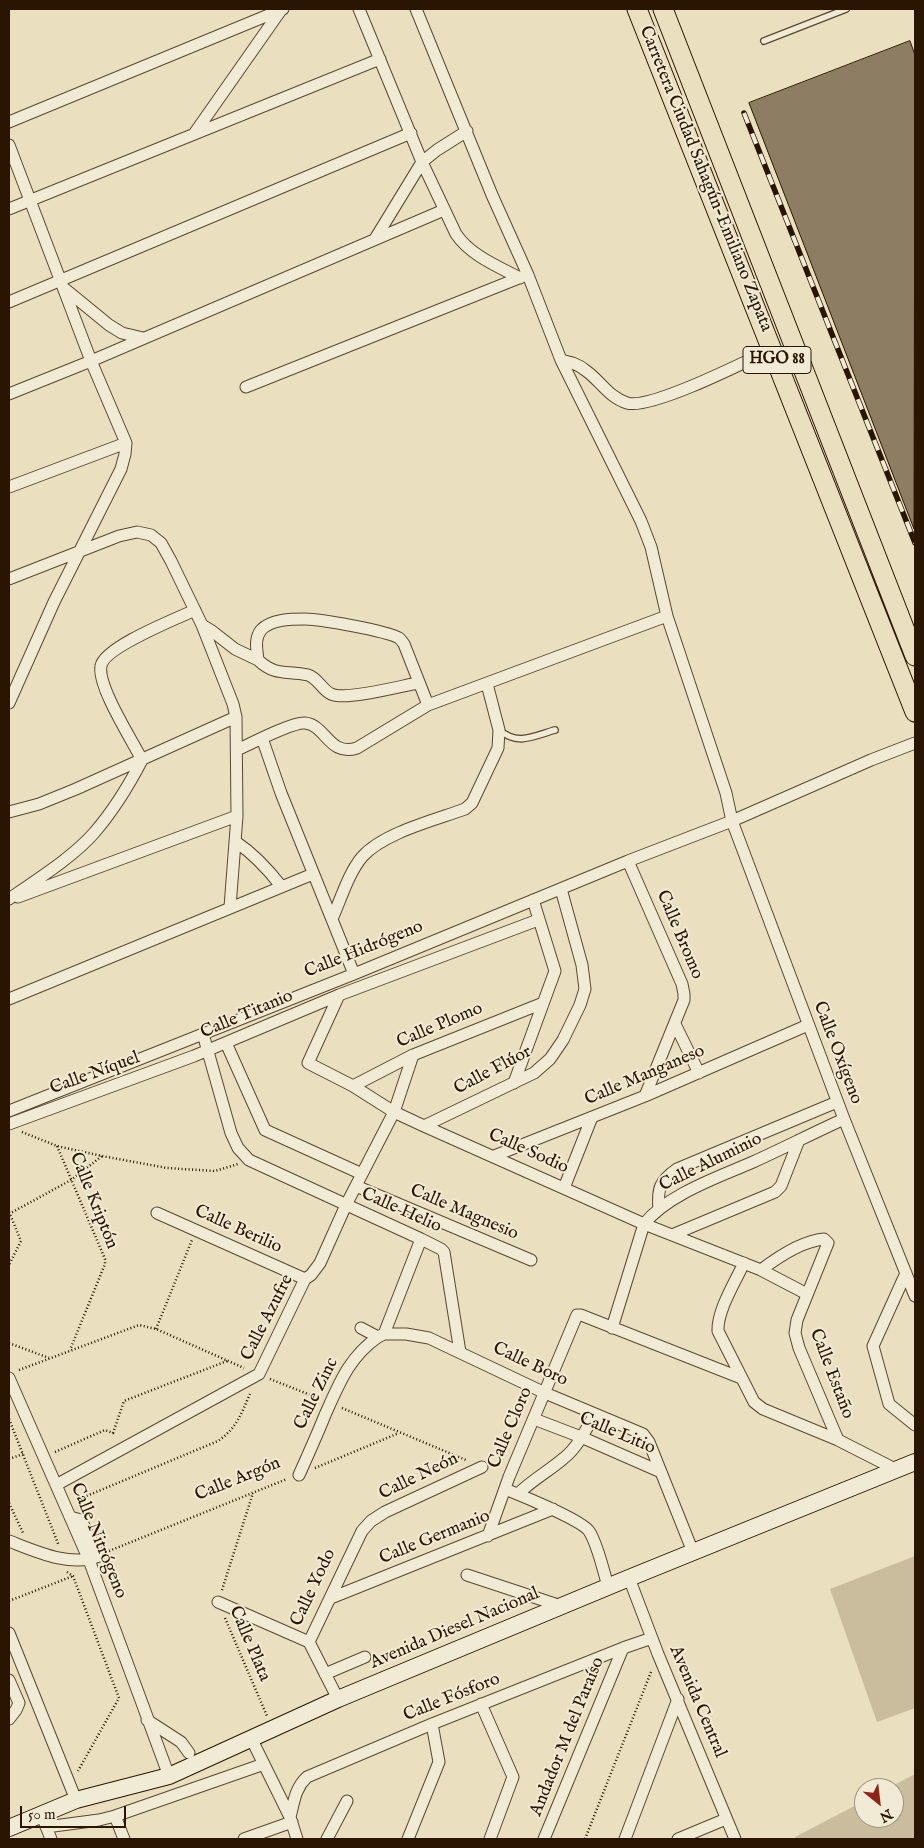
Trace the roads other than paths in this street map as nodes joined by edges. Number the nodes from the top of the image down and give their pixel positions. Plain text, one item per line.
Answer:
1 (282, 9) edge
2 (360, 9) edge
3 (416, 9) edge
4 (637, 9) edge
5 (663, 9) edge
6 (846, 9) edge
7 (764, 42) dead end
8 (380, 60) junction
9 (9, 122) edge
10 (466, 131) junction
11 (411, 133) junction
12 (194, 134) junction
13 (9, 144) edge
14 (422, 162) junction
15 (25, 202) junction
16 (9, 209) edge
17 (444, 210) junction
18 (9, 220) edge
19 (375, 239) junction
20 (524, 277) junction
21 (62, 285) junction
22 (9, 302) edge
23 (143, 338) junction
24 (772, 349) junction
25 (561, 360) junction
26 (91, 361) junction
27 (246, 387) dead end
28 (9, 394) edge
29 (126, 443) junction
30 (9, 487) edge
31 (80, 552) junction
32 (9, 579) edge
33 (195, 610) junction
34 (667, 616) junction
35 (202, 625) junction
36 (915, 656) edge
37 (258, 660) junction
38 (418, 682) junction
39 (487, 684) junction
40 (9, 703) edge
41 (428, 705) junction
42 (915, 712) edge
43 (236, 717) junction
44 (499, 730) junction
45 (556, 730) dead end
46 (262, 738) junction
47 (915, 743) edge
48 (237, 750) junction
49 (142, 760) junction
50 (9, 812) edge
51 (237, 816) junction
52 (732, 821) junction
53 (236, 842) junction
54 (628, 861) junction
55 (313, 874) junction
56 (281, 886) junction
57 (561, 889) junction
58 (9, 900) edge
59 (533, 900) junction
60 (230, 907) junction
61 (332, 919) junction
62 (538, 920) junction
63 (354, 974) junction
64 (339, 995) junction
65 (9, 999) edge
66 (542, 1003) junction
67 (675, 1024) junction
68 (808, 1026) junction
69 (203, 1034) junction
70 (226, 1043) junction
71 (207, 1050) junction
72 (413, 1055) junction
73 (194, 1056) joint
74 (699, 1073) junction
75 (514, 1083) junction
76 (353, 1086) junction
77 (645, 1096) junction
78 (837, 1102) junction
79 (9, 1111) edge
80 (394, 1112) junction
81 (592, 1117) junction
82 (844, 1119) junction
83 (424, 1126) junction
84 (13, 1127) edge
85 (799, 1140) junction
86 (494, 1156) junction
87 (362, 1174) junction
88 (356, 1186) junction
89 (564, 1188) junction
90 (346, 1205) junction
91 (659, 1209) junction
92 (157, 1213) dead end
93 (644, 1224) junction
94 (672, 1235) junction
95 (422, 1239) junction
96 (531, 1260) dead end
97 (744, 1264) junction
98 (760, 1270) junction
99 (906, 1273) junction
100 (305, 1279) junction
101 (807, 1294) junction
102 (915, 1296) edge
103 (361, 1328) dead end
104 (612, 1328) junction
105 (381, 1335) junction
106 (460, 1352) junction
107 (13, 1374) edge
108 (741, 1378) junction
109 (545, 1392) junction
110 (595, 1414) junction
111 (534, 1419) junction
112 (915, 1425) edge
113 (581, 1437) junction
114 (838, 1440) junction
115 (915, 1462) edge
116 (482, 1467) dead end
117 (896, 1470) junction
118 (661, 1472) junction
119 (299, 1475) road end
120 (56, 1484) junction
121 (505, 1489) junction
122 (518, 1494) junction
123 (553, 1510) junction
124 (371, 1521) joint
125 (488, 1536) junction
126 (9, 1542) edge
127 (693, 1552) junction
128 (94, 1558) junction
129 (467, 1576) dead end
130 (629, 1578) junction
131 (608, 1586) junction
132 (330, 1598) junction
133 (218, 1602) road end
134 (561, 1606) junction
135 (9, 1633) edge
136 (652, 1638) junction
137 (308, 1642) junction
138 (624, 1648) junction
139 (365, 1657) dead end
140 (325, 1674) junction
141 (9, 1680) edge
142 (338, 1699) junction
143 (678, 1700) junction
144 (481, 1704) junction
145 (9, 1719) edge
146 (147, 1720) junction
147 (432, 1724) junction
148 (251, 1738) junction
149 (189, 1753) dead end
150 (264, 1764) junction
151 (169, 1776) junction
152 (76, 1800) junction
153 (347, 1801) dead end
154 (115, 1816) junction
155 (726, 1819) junction
156 (291, 1820) junction
157 (44, 1821) junction
158 (9, 1828) edge
159 (51, 1839) edge
160 (124, 1839) edge
161 (244, 1839) edge
162 (297, 1839) edge
163 (327, 1839) edge
164 (408, 1839) edge
165 (490, 1839) edge
166 (544, 1839) edge
167 (625, 1839) edge
168 (678, 1839) edge
169 (735, 1839) edge

1 - 9 street
1 - 12 street
2 - 8 street
3 - 10 street, Calle Oxígeno
4 - 24 main road, Carretera Ciudad Sahagún-Emiliano Zapata / HGO 88
5 - 36 main road, Carretera Ciudad Sahagún-Emiliano Zapata / HGO 88
6 - 7 lane
8 - 11 street
8 - 12 street
10 - 14 street
10 - 20 street, Calle Oxígeno
11 - 14 street
11 - 21 street
12 - 15 street
13 - 15 street
14 - 17 street
14 - 19 street
15 - 16 street
15 - 18 street
15 - 21 street
17 - 19 street
17 - 20 street
19 - 23 street
20 - 25 street, Calle Oxígeno
20 - 27 street
21 - 22 street
21 - 23 street
21 - 26 street
23 - 26 street
24 - 25 street
24 - 42 main road, Carretera Ciudad Sahagún-Emiliano Zapata / HGO 88
25 - 34 street, Calle Oxígeno
26 - 28 street
26 - 29 street
29 - 30 street
29 - 31 street
31 - 32 street
31 - 33 street
31 - 40 street
33 - 35 street
33 - 49 street
34 - 39 street
34 - 52 street, Calle Oxígeno
35 - 37 street
35 - 43 street
37 - 38 street
37 - 38 street
38 - 41 street
39 - 41 street
39 - 44 street
41 - 46 street
43 - 48 street
43 - 49 street
44 - 45 lane
44 - 61 street
46 - 48 street
46 - 55 street
47 - 52 street, Calle Hidrógeno
48 - 51 street
49 - 50 street
49 - 58 street
51 - 53 street
51 - 58 street
52 - 54 street, Calle Hidrógeno
52 - 68 street, Calle Oxígeno
53 - 56 street
53 - 60 street
54 - 57 street, Calle Hidrógeno
54 - 67 street, Calle Bromo
55 - 56 street
55 - 61 street
56 - 60 street
57 - 59 street, Calle Hidrógeno
57 - 75 street, Calle Flúor
59 - 62 street
59 - 63 street, Calle Hidrógeno
60 - 65 street
61 - 63 street
62 - 64 street, Calle Titanio
62 - 66 street
63 - 69 street, Calle Hidrógeno
64 - 70 street, Calle Titanio
64 - 76 street, Calle Sodio
66 - 72 street, Calle Plomo
66 - 75 street
67 - 74 street
67 - 77 street, Calle Bromo
68 - 74 street, Calle Manganeso
68 - 78 street, Calle Oxígeno
69 - 71 street
69 - 79 street, Calle Hidrógeno
70 - 71 street, Calle Titanio
70 - 87 street
71 - 73 street, Calle Titanio
71 - 90 street
72 - 76 street, Calle Plomo
72 - 80 street, Calle Azufre
73 - 84 street, Calle Níquel
74 - 77 street, Calle Manganeso
75 - 83 street, Calle Flúor
76 - 80 street, Calle Sodio
77 - 81 street, Calle Manganeso
78 - 82 street, Calle Oxígeno
78 - 91 street
80 - 83 street, Calle Sodio
80 - 87 street, Calle Azufre
81 - 86 street, Calle Manganeso
81 - 89 street
82 - 85 street, Calle Aluminio
82 - 99 street, Calle Oxígeno
83 - 86 street, Calle Sodio
85 - 91 street, Calle Aluminio
85 - 94 street
86 - 89 street, Calle Sodio
87 - 88 street, Calle Azufre
88 - 90 street, Calle Azufre
88 - 96 street, Calle Magnesio
89 - 93 street, Calle Sodio
90 - 95 street, Calle Helio
90 - 100 street, Calle Azufre
91 - 93 street, Calle Aluminio
92 - 100 street, Calle Berilio
93 - 94 street, Calle Sodio
93 - 104 street
94 - 97 street, Calle Sodio
95 - 105 street, Calle Zinc
95 - 106 street, Calle Helio
97 - 98 street, Calle Sodio
97 - 108 street
98 - 101 street, Calle Sodio
98 - 101 street, Calle Estaño
99 - 102 street, Calle Oxígeno
99 - 112 street
100 - 120 street, Calle Azufre
101 - 114 street, Calle Estaño
103 - 105 street, Calle Boro
104 - 108 street, Calle Cloro
104 - 109 street, Calle Cloro
105 - 106 street, Calle Boro
105 - 119 street, Calle Zinc
106 - 109 street, Calle Boro
107 - 120 street, Calle Nitrógeno
108 - 114 street
109 - 110 street, Calle Boro
109 - 111 street, Calle Cloro
110 - 113 street
110 - 118 street, Calle Boro
111 - 113 street, Calle Litio
111 - 121 street, Calle Cloro
113 - 118 street, Calle Litio
113 - 122 street
114 - 117 street
115 - 117 street, Avenida Diesel Nacional
116 - 124 street, Calle Neón
117 - 127 street, Avenida Diesel Nacional
118 - 127 street, Calle Litio
120 - 128 street, Calle Nitrógeno
121 - 122 street
121 - 125 street, Calle Cloro
122 - 123 street
123 - 125 street, Calle Germanio
123 - 131 street
124 - 132 street, Calle Yodo
125 - 132 street, Calle Germanio
126 - 128 street
127 - 130 street, Avenida Diesel Nacional
128 - 146 street, Calle Nitrógeno
129 - 134 street
130 - 131 street, Avenida Diesel Nacional
130 - 136 street, Avenida Central
131 - 134 street, Avenida Diesel Nacional
132 - 137 street, Calle Yodo
133 - 137 street
134 - 142 street, Avenida Diesel Nacional
135 - 152 street
136 - 138 street, Calle Fósforo
136 - 143 street, Avenida Central
137 - 140 street, Calle Yodo
138 - 144 street, Calle Fósforo
138 - 166 street, Andador M del Paraíso
139 - 140 street
140 - 142 street, Calle Yodo
141 - 145 street
142 - 148 street, Avenida Diesel Nacional
143 - 155 street, Avenida Central
143 - 167 street
144 - 147 street, Calle Fósforo
144 - 165 street
146 - 149 street
146 - 151 street, Calle Nitrógeno
147 - 156 street, Calle Fósforo
147 - 164 street
148 - 150 street
148 - 151 street, Avenida Diesel Nacional
150 - 154 street
150 - 156 street
151 - 152 street, Avenida Diesel Nacional
152 - 157 street, Avenida Diesel Nacional
153 - 163 street
154 - 157 street
154 - 160 street
155 - 168 street
155 - 169 street, Avenida Central
156 - 161 street
156 - 162 street
157 - 158 street, Avenida Diesel Nacional
157 - 159 street

